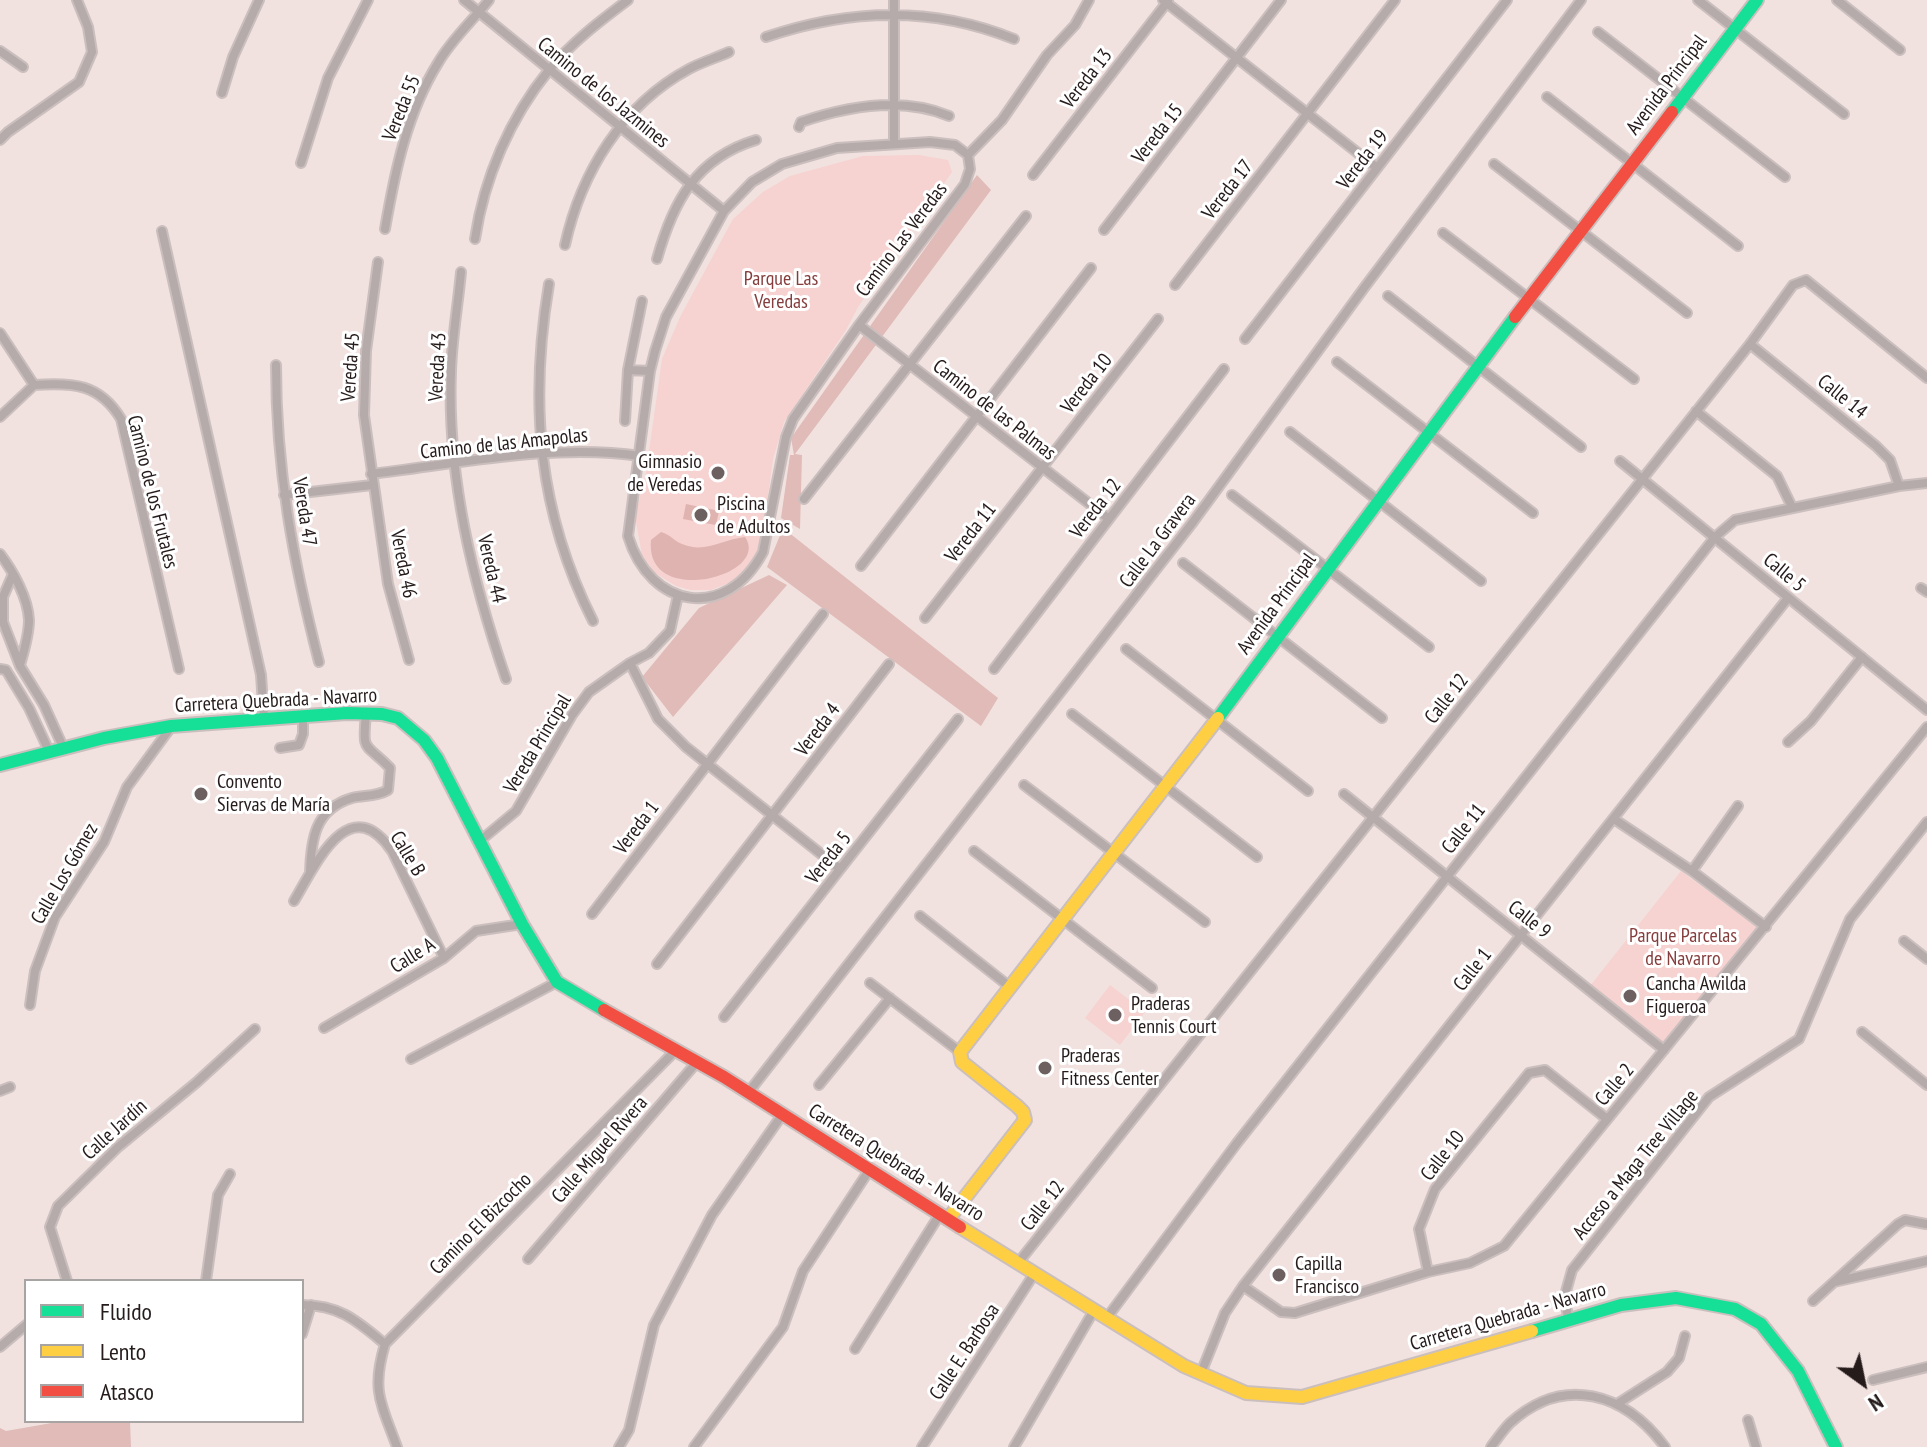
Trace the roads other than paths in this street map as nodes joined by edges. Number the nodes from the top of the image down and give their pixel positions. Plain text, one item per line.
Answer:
1 (77, 0) edge
2 (259, 0) edge
3 (368, 0) edge
4 (464, 0) edge
5 (489, 0) edge
6 (628, 0) edge
7 (894, 0) edge
8 (1089, 0) edge
9 (1281, 0) edge
10 (1395, 0) edge
11 (1507, 0) edge
12 (1581, 0) edge
13 (1698, 0) edge
14 (1757, 0) edge
15 (1837, 0) edge
16 (1166, 1) edge
17 (479, 12) junction
18 (894, 14) junction
19 (1735, 29) junction
20 (1598, 32) dead end
21 (766, 37) dead end
22 (1014, 39) dead end
23 (1900, 50) dead end
24 (0, 51) edge
25 (729, 52) dead end
26 (1237, 57) junction
27 (23, 67) dead end
28 (549, 70) junction
29 (222, 93) dead end
30 (1547, 97) dead end
31 (1683, 98) junction
32 (894, 105) junction
33 (1307, 114) junction
34 (1844, 114) dead end
35 (949, 116) dead end
36 (620, 127) junction
37 (799, 127) dead end
38 (0, 140) edge
39 (756, 140) dead end
40 (894, 143) junction
41 (968, 155) junction
42 (301, 163) dead end
43 (1494, 164) dead end
44 (1632, 164) junction
45 (1377, 168) junction
46 (1033, 175) dead end
47 (1785, 177) dead end
48 (689, 184) junction
49 (724, 211) junction
50 (1026, 216) dead end
51 (385, 229) dead end
52 (1104, 230) dead end
53 (162, 231) dead end
54 (1580, 232) junction
55 (1443, 233) dead end
56 (475, 239) dead end
57 (565, 245) dead end
58 (1738, 246) dead end
59 (657, 259) dead end
60 (378, 262) dead end
61 (1091, 268) dead end
62 (461, 272) dead end
63 (549, 284) dead end
64 (1175, 285) dead end
65 (1388, 296) dead end
66 (1529, 299) junction
67 (642, 301) dead end
68 (1687, 313) dead end
69 (1158, 319) dead end
70 (859, 325) junction
71 (0, 333) edge
72 (1245, 339) dead end
73 (1750, 344) junction
74 (1337, 362) dead end
75 (910, 364) junction
76 (276, 365) dead end
77 (1478, 366) junction
78 (1224, 369) dead end
79 (628, 370) junction
80 (650, 371) junction
81 (1927, 378) edge
82 (1634, 379) dead end
83 (34, 385) junction
84 (1696, 411) junction
85 (976, 416) junction
86 (0, 417) edge
87 (625, 421) dead end
88 (1290, 432) dead end
89 (1428, 434) junction
90 (1581, 447) dead end
91 (541, 454) junction
92 (640, 456) junction
93 (1620, 461) dead end
94 (455, 464) junction
95 (1042, 468) junction
96 (371, 474) junction
97 (1642, 479) junction
98 (1927, 483) edge
99 (372, 485) junction
100 (1899, 486) junction
101 (284, 495) junction
102 (1232, 495) dead end
103 (804, 499) dead end
104 (1377, 502) junction
105 (1792, 507) junction
106 (1533, 513) dead end
107 (1109, 519) junction
108 (1715, 537) junction
109 (0, 554) edge
110 (1183, 563) dead end
111 (861, 566) dead end
112 (1327, 570) junction
113 (13, 574) junction
114 (1481, 581) dead end
115 (678, 595) junction
116 (1788, 598) junction
117 (823, 614) dead end
118 (925, 618) dead end
119 (593, 621) dead end
120 (1278, 636) junction
121 (1429, 647) dead end
122 (1126, 649) dead end
123 (1862, 657) junction
124 (409, 660) dead end
125 (319, 662) dead end
126 (630, 663) junction
127 (889, 664) dead end
128 (20, 666) junction
129 (2, 668) edge
130 (179, 669) dead end
131 (994, 669) dead end
132 (506, 679) dead end
133 (1927, 710) edge
134 (366, 714) junction
135 (1072, 714) dead end
136 (303, 717) junction
137 (1382, 718) dead end
138 (264, 719) junction
139 (958, 719) dead end
140 (1216, 720) junction
141 (171, 726) junction
142 (1927, 727) edge
143 (1788, 742) dead end
144 (63, 747) junction
145 (280, 748) dead end
146 (49, 751) junction
147 (708, 762) junction
148 (0, 765) edge
149 (1024, 785) dead end
150 (1166, 786) junction
151 (1308, 791) dead end
152 (1344, 794) dead end
153 (1738, 806) dead end
154 (773, 816) junction
155 (1372, 818) junction
156 (1614, 819) junction
157 (1927, 822) edge
158 (481, 840) junction
159 (974, 851) dead end
160 (1115, 852) junction
161 (1257, 857) dead end
162 (840, 869) junction
163 (1692, 871) junction
164 (310, 874) junction
165 (1447, 877) junction
166 (294, 901) dead end
167 (592, 914) dead end
168 (920, 916) dead end
169 (1062, 920) junction
170 (1205, 922) dead end
171 (522, 924) junction
172 (1766, 927) junction
173 (1521, 934) junction
174 (1904, 941) dead end
175 (444, 958) junction
176 (1927, 959) edge
177 (657, 964) dead end
178 (557, 982) junction
179 (870, 983) dead end
180 (1010, 987) junction
181 (1152, 988) dead end
182 (890, 998) junction
183 (30, 1005) dead end
184 (724, 1017) dead end
185 (324, 1028) dead end
186 (255, 1029) dead end
187 (1862, 1032) dead end
188 (1664, 1050) junction
189 (675, 1051) junction
190 (960, 1052) junction
191 (411, 1059) dead end
192 (697, 1062) junction
193 (819, 1085) dead end
194 (1927, 1085) edge
195 (10, 1087) dead end
196 (0, 1091) edge
197 (748, 1093) junction
198 (782, 1115) junction
199 (1607, 1119) junction
200 (870, 1169) junction
201 (230, 1174) dead end
202 (944, 1216) junction
203 (1927, 1224) edge
204 (528, 1259) dead end
205 (1927, 1261) edge
206 (1018, 1263) junction
207 (1428, 1272) junction
208 (1034, 1274) junction
209 (66, 1279) edge
210 (206, 1279) edge
211 (1833, 1282) junction
212 (1243, 1286) junction
213 (1813, 1301) dead end
214 (307, 1305) edge
215 (1093, 1312) junction
216 (1106, 1319) junction
217 (1568, 1319) junction
218 (24, 1327) edge
219 (1685, 1336) dead end
220 (385, 1344) junction
221 (0, 1347) edge
222 (855, 1349) dead end
223 (1927, 1367) edge
224 (1201, 1373) junction
225 (1873, 1380) dead end
226 (1617, 1404) junction
227 (1748, 1420) dead end
228 (397, 1447) edge
229 (619, 1447) edge
230 (694, 1447) edge
231 (922, 1447) edge
232 (1014, 1447) edge
233 (1491, 1447) edge
234 (1665, 1447) edge
235 (1756, 1447) edge
236 (1836, 1447) edge

1 - 38 street
2 - 29 street
3 - 42 street
4 - 17 street, Camino de los Jazmines
5 - 17 street, Vereda 55
6 - 28 street
7 - 18 street
8 - 41 street
9 - 26 street, Vereda 15
10 - 33 street, Vereda 17
11 - 45 street, Vereda 19
12 - 197 street, Calle La Gravera
13 - 19 street
14 - 19 street, Avenida Principal
15 - 23 street
16 - 26 street
16 - 46 street, Vereda 13
17 - 28 street, Camino de los Jazmines
17 - 51 street, Vereda 55
18 - 21 street
18 - 22 street
18 - 32 street
19 - 31 street, Avenida Principal
19 - 34 street
20 - 31 street
24 - 27 street
25 - 36 street
26 - 33 street
26 - 52 street, Vereda 15
28 - 36 street, Camino de los Jazmines
28 - 56 street
30 - 44 street
31 - 44 street, Avenida Principal
31 - 47 street
32 - 35 street
32 - 37 street
32 - 40 street
33 - 45 street
33 - 64 street, Vereda 17
36 - 48 street, Camino de los Jazmines
36 - 57 street
39 - 48 street
40 - 41 street
40 - 49 street
41 - 70 street, Camino Las Veredas
43 - 54 street
44 - 54 street, Avenida Principal
44 - 58 street
45 - 72 street, Vereda 19
48 - 49 street, Camino de los Jazmines
48 - 59 street
49 - 80 street
50 - 75 street
53 - 138 street
54 - 66 street, Avenida Principal
54 - 68 street
55 - 66 street
60 - 96 street, Vereda 45
61 - 85 street
62 - 94 street, Vereda 43
63 - 91 street
65 - 77 street
66 - 77 street, Avenida Principal
66 - 82 street
67 - 79 street
69 - 95 street, Vereda 10
70 - 75 street, Camino de las Palmas
70 - 115 street, Camino Las Veredas
71 - 83 street
73 - 81 street, Calle 12
73 - 84 street, Calle 12
73 - 100 street, Calle 14
74 - 89 street
75 - 85 street, Camino de las Palmas
75 - 103 street
76 - 101 street, Vereda 47
77 - 89 street, Avenida Principal
77 - 90 street
78 - 107 street, Vereda 12
79 - 80 street
79 - 87 street
80 - 92 street
83 - 86 street
83 - 130 street, Camino de los Frutales
84 - 97 street, Calle 12
84 - 105 street
85 - 95 street, Camino de las Palmas
85 - 111 street
88 - 104 street
89 - 104 street, Avenida Principal
89 - 106 street
91 - 92 street, Camino de las Amapolas
91 - 94 street, Camino de las Amapolas
91 - 119 street
92 - 115 street
93 - 97 street, Calle 5
94 - 96 street, Camino de las Amapolas
94 - 132 street, Vereda 44
95 - 107 street, Camino de las Palmas
95 - 118 street, Vereda 11
96 - 99 street, Vereda 46
97 - 108 street, Calle 5
97 - 155 street, Calle 12
98 - 100 street, Calle 11
99 - 101 street
99 - 124 street, Vereda 46
100 - 105 street, Calle 11
101 - 125 street, Vereda 47
102 - 112 street
104 - 112 street, Avenida Principal
104 - 114 street
105 - 108 street, Calle 11
107 - 131 street, Vereda 12
108 - 116 street, Calle 5
108 - 165 street, Calle 11
109 - 113 street
110 - 120 street
112 - 120 street, Avenida Principal
112 - 121 street
113 - 128 street
113 - 128 street
115 - 126 street, Vereda Principal
116 - 123 street, Calle 5
116 - 156 street, Calle 1
117 - 147 street, Vereda 1
120 - 137 street
120 - 140 street, Avenida Principal
122 - 140 street
123 - 133 street, Calle 5
123 - 143 street
126 - 147 street
126 - 158 street, Vereda Principal
127 - 154 street, Vereda 4
128 - 144 street
129 - 146 street
134 - 136 street, Carretera Quebrada - Navarro
134 - 158 street, Carretera Quebrada - Navarro
134 - 164 street
135 - 150 street
136 - 138 street, Carretera Quebrada - Navarro
136 - 145 street
138 - 141 street, Carretera Quebrada - Navarro
139 - 162 street, Vereda 5
140 - 150 street, Avenida Principal
140 - 151 street
141 - 144 street, Carretera Quebrada - Navarro
141 - 183 street, Calle Los Gómez
142 - 172 street, Calle 2
144 - 146 street, Carretera Quebrada - Navarro
146 - 148 street, Carretera Quebrada - Navarro
147 - 154 street
147 - 167 street, Vereda 1
149 - 160 street
150 - 160 street, Avenida Principal
150 - 161 street
152 - 155 street, Calle 9
153 - 163 street
154 - 162 street
154 - 177 street, Vereda 4
155 - 165 street, Calle 9
155 - 206 street, Calle 12
156 - 163 street
156 - 173 street, Calle 1
157 - 217 street, Acceso a Maga Tree Village
158 - 171 street, Carretera Quebrada - Navarro
159 - 169 street
160 - 169 street, Avenida Principal
160 - 170 street
162 - 184 street, Vereda 5
163 - 172 street
164 - 166 street, Calle B
164 - 175 street, Calle B
165 - 173 street, Calle 9
165 - 216 street, Calle 11
168 - 180 street
169 - 180 street, Avenida Principal
169 - 181 street
171 - 175 street, Calle A
171 - 178 street, Carretera Quebrada - Navarro
172 - 188 street, Calle 2
173 - 188 street, Calle 9
173 - 212 street, Calle 1
174 - 176 street
175 - 185 street, Calle A
178 - 189 street, Carretera Quebrada - Navarro
178 - 191 street
179 - 182 street
180 - 190 street, Avenida Principal
182 - 190 street
182 - 193 street
186 - 209 street, Calle Jardín
187 - 194 street
188 - 199 street, Calle 2
189 - 192 street, Carretera Quebrada - Navarro
189 - 220 street, Camino El Bizcocho
190 - 202 street
192 - 197 street, Carretera Quebrada - Navarro
192 - 204 street, Calle Miguel Rivera
195 - 196 street
197 - 198 street, Carretera Quebrada - Navarro
198 - 200 street, Carretera Quebrada - Navarro
198 - 229 street
199 - 207 street, Calle 2
199 - 207 street, Calle 10
200 - 202 street, Carretera Quebrada - Navarro
200 - 230 street
201 - 210 street
202 - 206 street, Carretera Quebrada - Navarro
202 - 222 street
203 - 211 street
205 - 211 street
206 - 208 street, Carretera Quebrada - Navarro
207 - 212 street, Calle 2
208 - 215 street, Carretera Quebrada - Navarro
208 - 231 street, Calle E. Barbosa
211 - 213 street
212 - 224 street, Calle 1
214 - 220 street
215 - 216 street, Carretera Quebrada - Navarro
215 - 232 street
216 - 224 street, Carretera Quebrada - Navarro
217 - 224 street, Carretera Quebrada - Navarro
217 - 236 street, Carretera Quebrada - Navarro
218 - 221 street
219 - 226 street
220 - 228 street
223 - 225 street
226 - 233 street
226 - 234 street
227 - 235 street

